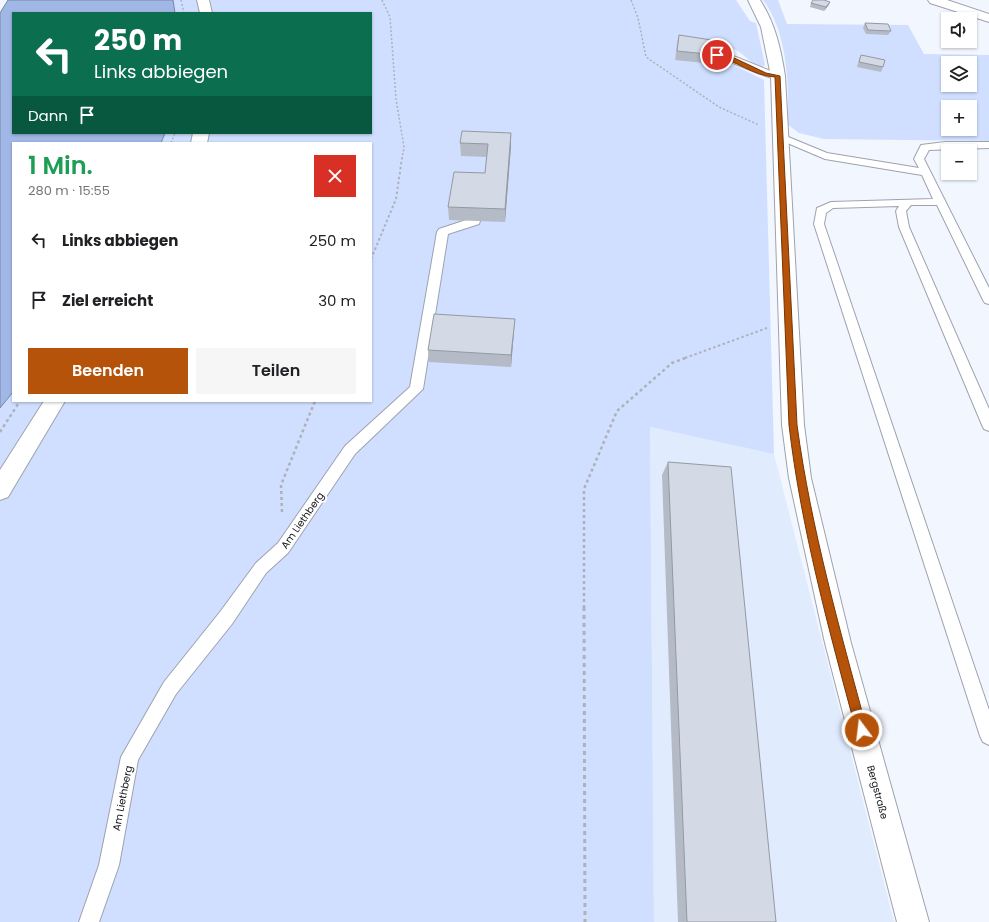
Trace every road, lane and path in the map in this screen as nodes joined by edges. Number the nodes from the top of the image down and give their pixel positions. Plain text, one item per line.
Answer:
1 (181, 0) edge
2 (203, 0) edge
3 (382, 0) edge
4 (631, 0) edge
5 (754, 0) edge
6 (934, 0) edge
7 (184, 12) edge
8 (206, 12) edge
9 (989, 18) edge
10 (717, 55) edge
11 (778, 76) junction
12 (747, 120) dead end
13 (781, 137) junction
14 (989, 145) edge
15 (927, 174) junction
16 (908, 202) junction
17 (941, 202) junction
18 (475, 221) edge
19 (372, 258) edge
20 (989, 300) edge
21 (789, 326) junction
22 (19, 402) edge
23 (54, 402) edge
24 (315, 402) edge
25 (989, 425) edge
26 (0, 432) edge
27 (0, 490) edge
28 (283, 548) junction
29 (989, 736) edge
30 (89, 922) edge
31 (585, 922) edge
32 (913, 922) edge

1 - 7 path
2 - 8 street
3 - 19 path
4 - 12 path
5 - 11 street, Bergstraße
6 - 9 street
10 - 11 lane
11 - 13 street, Bergstraße
13 - 15 lane
13 - 21 street, Bergstraße
14 - 15 lane
15 - 17 lane
16 - 17 lane
16 - 25 lane
16 - 29 lane
17 - 20 lane
18 - 28 lane, Am Liethberg
21 - 31 path
21 - 32 street, Bergstraße
22 - 26 path
23 - 27 street
24 - 28 path
28 - 30 lane, Am Liethberg

